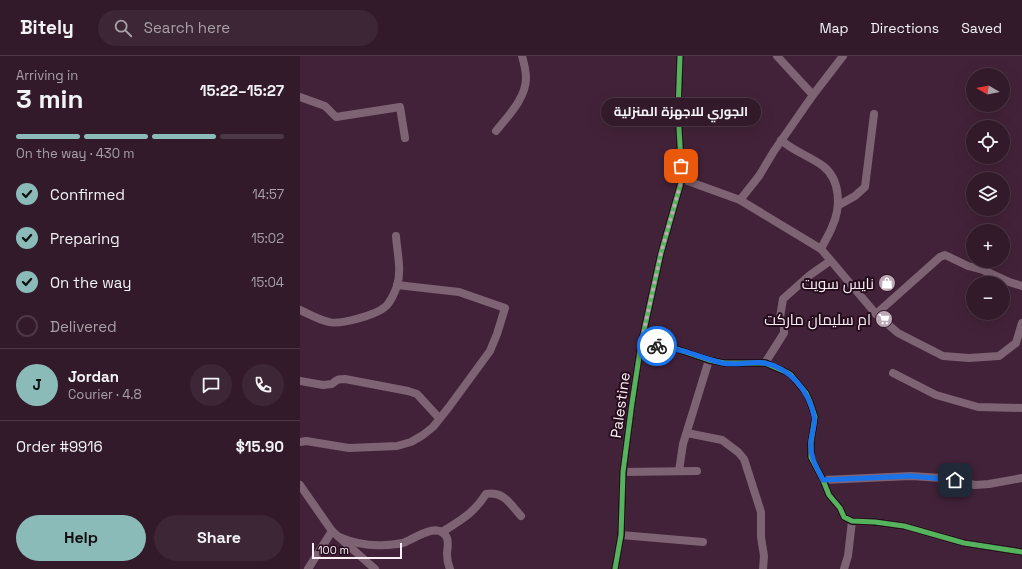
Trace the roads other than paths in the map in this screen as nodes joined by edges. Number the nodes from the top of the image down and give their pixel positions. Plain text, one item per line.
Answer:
1 (522, 56) edge
2 (680, 56) edge
3 (777, 56) edge
4 (843, 56) edge
5 (813, 95) junction
6 (300, 97) edge
7 (874, 114) dead end
8 (496, 132) dead end
9 (405, 138) dead end
10 (781, 140) junction
11 (682, 179) junction
12 (740, 200) junction
13 (839, 205) junction
14 (396, 236) dead end
15 (821, 249) junction
16 (830, 261) junction
17 (397, 285) junction
18 (1022, 286) edge
19 (300, 310) edge
20 (876, 314) junction
21 (1022, 323) edge
22 (641, 344) junction
23 (709, 360) junction
24 (765, 363) junction
25 (893, 373) dead end
26 (300, 381) edge
27 (1022, 408) edge
28 (439, 418) junction
29 (687, 433) junction
30 (300, 442) edge
31 (679, 471) junction
32 (697, 471) dead end
33 (623, 472) junction
34 (1022, 478) edge
35 (823, 480) junction
36 (300, 485) edge
37 (521, 516) dead end
38 (852, 521) junction
39 (442, 532) junction
40 (336, 534) junction
41 (621, 535) junction
42 (703, 542) dead end
43 (1022, 552) edge
44 (308, 569) edge
45 (375, 569) edge
46 (450, 569) edge
47 (615, 569) edge
48 (763, 569) edge
49 (844, 569) edge

1 - 8 street
2 - 11 street, Palestine
3 - 5 street
4 - 5 street
5 - 10 street
6 - 9 street
7 - 13 street
10 - 12 street
10 - 13 street
11 - 12 street
11 - 22 street, Palestine
12 - 15 street
13 - 15 street
14 - 17 street
15 - 16 street
16 - 20 street
16 - 24 street
17 - 19 street
17 - 28 street
18 - 20 street
20 - 21 street
22 - 23 street
22 - 33 street, Palestine
23 - 24 street
23 - 29 street
24 - 35 street
25 - 27 street
26 - 28 street
28 - 30 street
29 - 31 street
29 - 48 street
31 - 32 street
31 - 33 street
33 - 41 street, Palestine
34 - 35 street
35 - 38 street
36 - 40 street
37 - 39 street
38 - 43 street
38 - 49 street
39 - 40 street
39 - 46 street
40 - 44 street
40 - 45 street
41 - 42 street
41 - 47 street, Palestine

